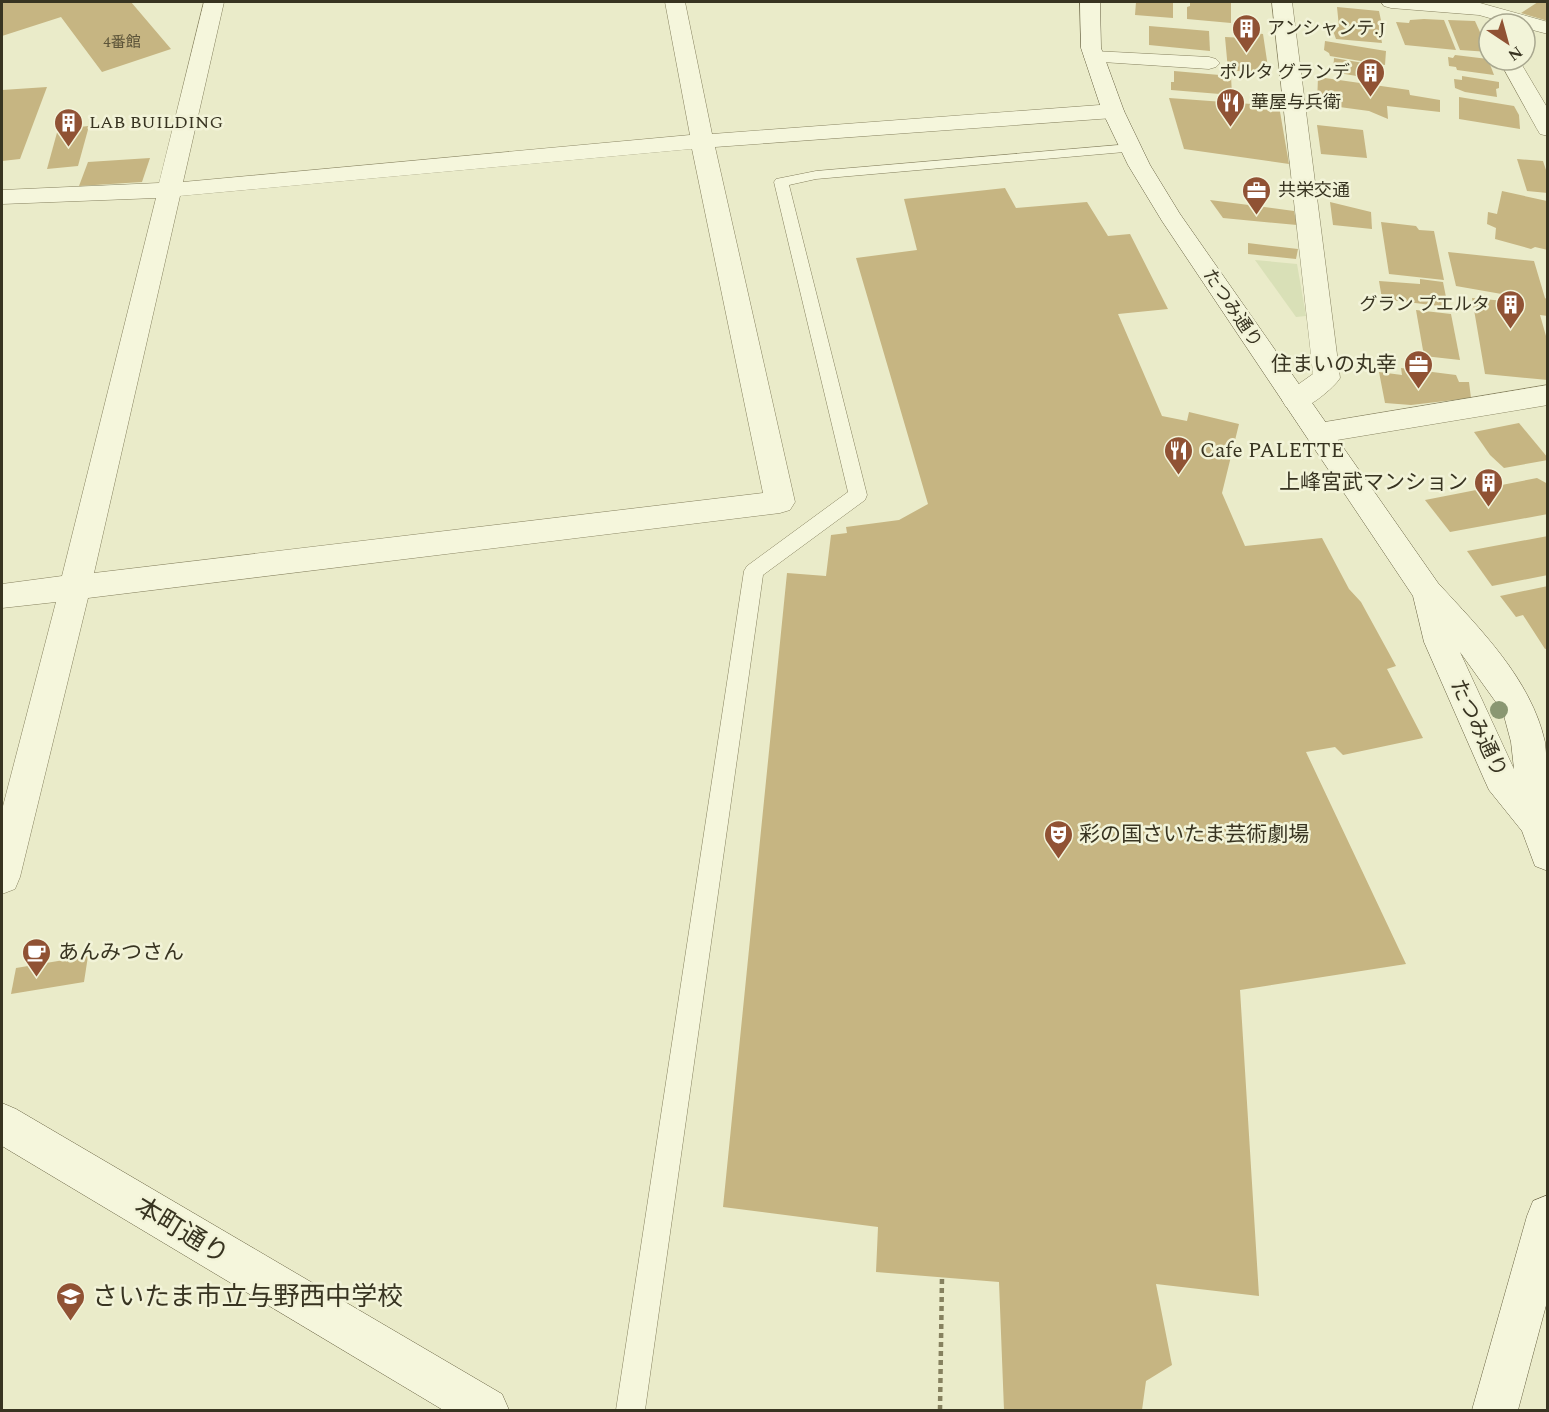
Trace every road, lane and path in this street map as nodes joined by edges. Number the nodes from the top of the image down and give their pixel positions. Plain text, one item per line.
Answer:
1 (214, 2) edge
2 (675, 2) edge
3 (1090, 2) edge
4 (1282, 2) edge
5 (1391, 2) edge
6 (1486, 11) edge
7 (1548, 28) edge
8 (1094, 57) junction
9 (1209, 63) dead end
10 (1516, 72) edge
11 (1113, 111) junction
12 (1548, 129) edge
13 (702, 141) junction
14 (1131, 148) junction
15 (170, 190) junction
16 (2, 197) edge
17 (1548, 395) edge
18 (1296, 400) junction
19 (1318, 433) junction
20 (75, 588) junction
21 (1427, 592) junction
22 (2, 596) edge
23 (1542, 838) edge
24 (2, 877) edge
25 (2, 1123) edge
26 (1548, 1216) edge
27 (942, 1277) dead end
28 (486, 1410) edge
29 (630, 1410) edge
30 (940, 1410) edge
31 (1495, 1410) edge

1 - 15 street
2 - 13 street
3 - 8 street, たつみ通り
4 - 18 street
5 - 6 street
6 - 7 street
8 - 9 street
8 - 11 street, たつみ通り
10 - 12 street
11 - 13 street
11 - 14 street, たつみ通り
13 - 15 street
13 - 20 street
14 - 18 street, たつみ通り
14 - 29 lane
15 - 16 street
15 - 20 street
17 - 19 street
18 - 19 street, たつみ通り
19 - 21 street, たつみ通り
20 - 22 street
20 - 24 street
21 - 23 street, たつみ通り
21 - 23 street, たつみ通り
25 - 28 street, 本町通り
26 - 31 street
27 - 30 path

